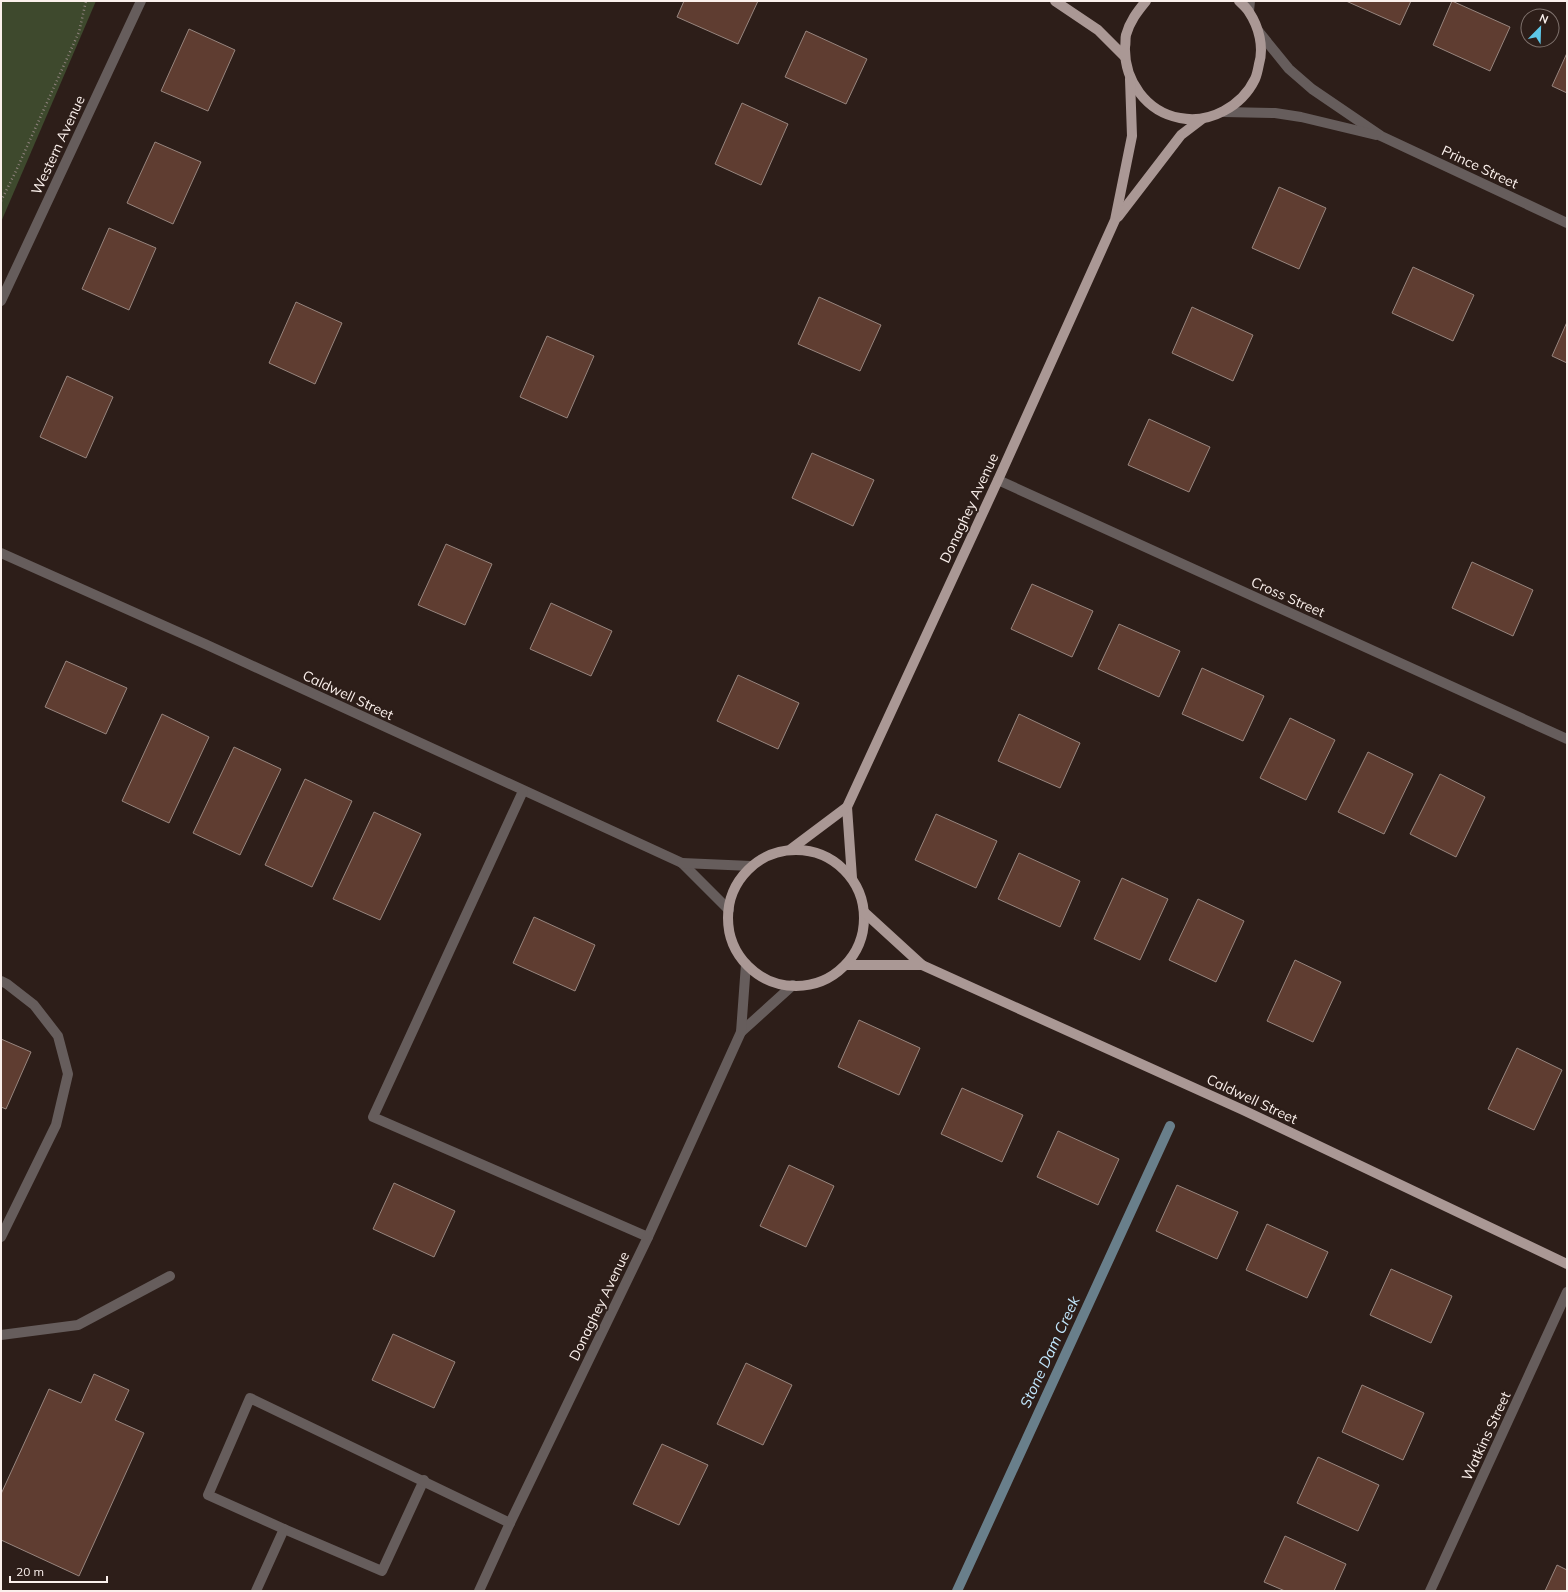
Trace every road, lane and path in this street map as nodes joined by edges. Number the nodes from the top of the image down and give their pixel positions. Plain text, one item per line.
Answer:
1 (86, 1) edge
2 (141, 1) edge
3 (1055, 1) edge
4 (1146, 1) edge
5 (1239, 1) edge
6 (1250, 6) edge
7 (1259, 32) junction
8 (1125, 58) junction
9 (1130, 79) junction
10 (1224, 112) junction
11 (1202, 119) junction
12 (1382, 136) junction
13 (1, 201) edge
14 (1115, 220) junction
15 (1567, 223) edge
16 (1, 300) edge
17 (998, 480) junction
18 (1, 553) edge
19 (1567, 739) edge
20 (523, 791) junction
21 (847, 807) junction
22 (791, 849) junction
23 (682, 863) junction
24 (751, 866) junction
25 (852, 878) junction
26 (729, 910) junction
27 (864, 912) junction
28 (746, 964) junction
29 (846, 965) junction
30 (922, 965) junction
31 (1, 981) edge
32 (793, 985) junction
33 (741, 1032) junction
34 (1, 1237) edge
35 (648, 1237) junction
36 (1567, 1264) edge
37 (170, 1276) dead end
38 (1567, 1292) edge
39 (1, 1335) edge
40 (424, 1480) junction
41 (510, 1523) junction
42 (284, 1529) junction
43 (256, 1591) edge
44 (479, 1591) edge
45 (1430, 1591) edge

1 - 13 path
2 - 16 street, Western Avenue
3 - 8 main road
4 - 8 main road
5 - 6 main road
6 - 7 main road
7 - 10 main road
7 - 12 street, Prince Street
8 - 9 main road
9 - 11 main road
9 - 14 main road, Donaghey Avenue
10 - 11 main road
10 - 12 street, Prince Street
11 - 14 main road, Donaghey Avenue
12 - 15 street, Prince Street
14 - 17 main road, Donaghey Avenue
17 - 19 street, Cross Street
17 - 21 main road, Donaghey Avenue
18 - 20 street, Caldwell Street
20 - 23 street, Caldwell Street
20 - 35 street
21 - 22 main road, Donaghey Avenue
21 - 25 main road, Donaghey Avenue
22 - 24 main road
22 - 25 main road
23 - 24 street, Caldwell Street
23 - 26 street, Caldwell Street
24 - 26 main road
25 - 27 main road
26 - 28 main road
27 - 29 main road
27 - 30 main road, Caldwell Street
28 - 32 main road
28 - 33 street, Donaghey Avenue
29 - 30 main road, Caldwell Street
29 - 32 main road
30 - 36 main road, Caldwell Street
31 - 34 street
32 - 33 street, Donaghey Avenue
33 - 35 street, Donaghey Avenue
35 - 41 street, Donaghey Avenue
37 - 39 street
38 - 45 street, Watkins Street
40 - 41 street
40 - 42 street
40 - 42 street
41 - 44 street, Donaghey Avenue
42 - 43 street

